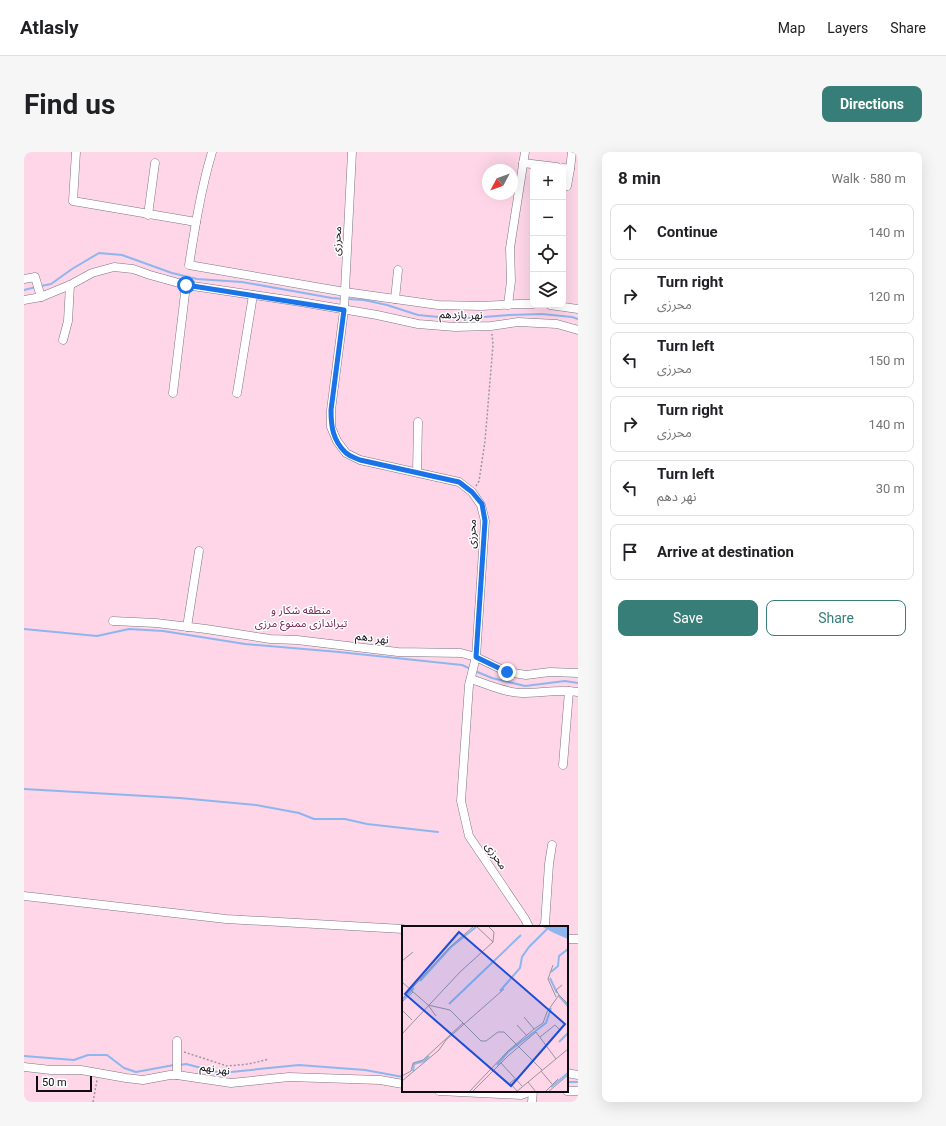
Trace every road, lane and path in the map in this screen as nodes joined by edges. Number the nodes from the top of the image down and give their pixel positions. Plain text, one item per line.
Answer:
1 (76, 152) edge
2 (212, 152) edge
3 (352, 152) edge
4 (524, 152) edge
5 (572, 152) edge
6 (523, 163) junction
7 (155, 164) dead end
8 (532, 164) edge
9 (566, 168) edge
10 (567, 186) dead end
11 (148, 215) junction
12 (196, 222) junction
13 (398, 270) dead end
14 (24, 279) edge
15 (70, 285) junction
16 (186, 285) junction
17 (41, 294) junction
18 (345, 294) junction
19 (254, 295) junction
20 (395, 299) junction
21 (24, 300) edge
22 (530, 304) edge
23 (508, 305) junction
24 (566, 307) edge
25 (344, 308) junction
26 (578, 309) edge
27 (491, 326) junction
28 (578, 330) edge
29 (63, 340) dead end
30 (172, 393) dead end
31 (237, 393) dead end
32 (418, 422) dead end
33 (417, 472) junction
34 (472, 492) junction
35 (199, 551) dead end
36 (113, 621) dead end
37 (187, 627) junction
38 (475, 659) junction
39 (578, 673) edge
40 (471, 677) junction
41 (569, 691) junction
42 (578, 692) edge
43 (563, 765) dead end
44 (552, 845) dead end
45 (24, 896) edge
46 (528, 926) edge
47 (544, 926) edge
48 (402, 929) edge
49 (177, 1050) joint
50 (269, 1059) dead end
51 (24, 1067) edge
52 (98, 1072) junction
53 (177, 1072) junction
54 (568, 1073) edge
55 (578, 1075) edge
56 (402, 1084) edge
57 (460, 1092) edge
58 (529, 1092) edge
59 (93, 1102) edge

1 - 11 street
2 - 12 street
3 - 18 street, محرزی
4 - 6 street
5 - 9 street
6 - 8 street
6 - 23 street
7 - 11 street
9 - 10 street
11 - 12 street
12 - 18 street
13 - 20 street
14 - 17 street
15 - 16 street, نهر یازدهم
15 - 17 street, نهر یازدهم
15 - 29 street
16 - 19 street, نهر یازدهم
16 - 30 street
17 - 21 street, نهر یازدهم
18 - 20 street
18 - 25 street, محرزی
19 - 25 street, نهر یازدهم
19 - 31 street
20 - 23 street
22 - 23 street
24 - 26 street
25 - 27 street, نهر یازدهم
25 - 33 street, محرزی
27 - 28 street, نهر یازدهم
27 - 34 path
32 - 33 street
33 - 34 street, محرزی
34 - 38 street, محرزی
35 - 37 street
36 - 37 street, نهر دهم
37 - 38 street, نهر دهم
38 - 39 street, نهر دهم
38 - 40 street, محرزی
40 - 41 street
40 - 46 street, محرزی
41 - 42 street
41 - 43 street
44 - 47 street
45 - 48 street
49 - 50 path
49 - 53 street
51 - 52 street, نهر نهم
52 - 53 street, نهر نهم
52 - 59 path
53 - 56 street, نهر نهم
54 - 55 street
57 - 58 street

